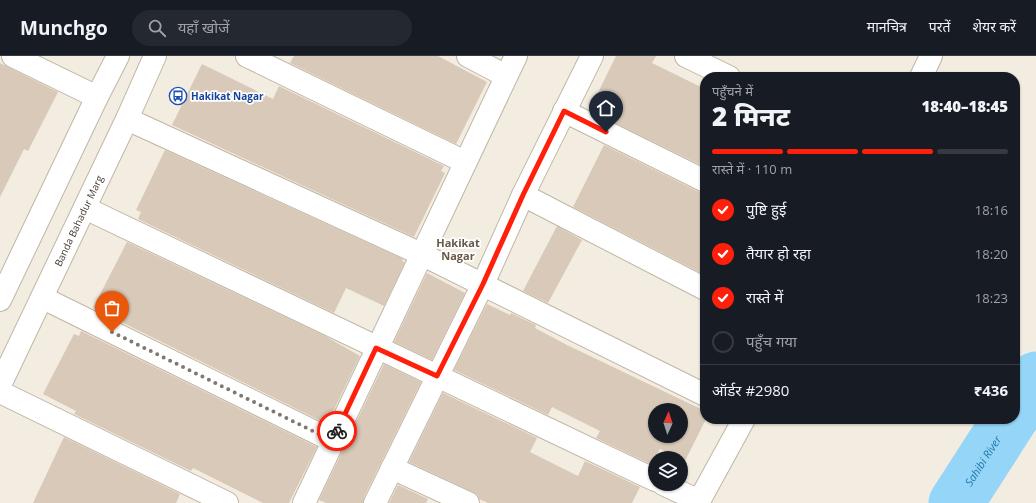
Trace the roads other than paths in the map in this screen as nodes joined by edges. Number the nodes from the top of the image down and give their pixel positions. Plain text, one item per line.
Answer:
1 (13, 56) edge
2 (118, 56) edge
3 (155, 56) edge
4 (247, 56) edge
5 (468, 56) edge
6 (516, 56) edge
7 (592, 56) edge
8 (686, 56) edge
9 (929, 56) edge
10 (719, 72) edge
11 (923, 72) edge
12 (506, 76) junction
13 (97, 97) junction
14 (564, 111) junction
15 (127, 119) junction
16 (465, 162) junction
17 (700, 178) edge
18 (523, 195) junction
19 (85, 208) junction
20 (421, 254) junction
21 (483, 284) junction
22 (700, 286) edge
23 (43, 298) junction
24 (0, 300) edge
25 (376, 348) junction
26 (437, 376) junction
27 (0, 385) edge
28 (0, 392) edge
29 (700, 392) edge
30 (741, 424) edge
31 (333, 441) junction
32 (392, 468) junction
33 (648, 477) edge
34 (677, 491) edge
35 (698, 502) edge
36 (227, 503) edge
37 (304, 503) edge
38 (375, 503) edge
39 (468, 503) edge

1 - 13 street
2 - 13 street
3 - 15 street, Banda Bahadur Marg
4 - 16 street
5 - 12 street
6 - 12 street
7 - 14 street
8 - 10 street
9 - 11 street
12 - 16 street
13 - 24 street
14 - 17 street
14 - 18 street
15 - 19 street, Banda Bahadur Marg
15 - 20 street
16 - 20 street
18 - 21 street
18 - 22 street
19 - 23 street, Banda Bahadur Marg
19 - 25 street
20 - 21 street
20 - 25 street
21 - 26 street
21 - 29 street
23 - 27 street, Banda Bahadur Marg
23 - 31 street
25 - 26 street
25 - 31 street
26 - 32 street
26 - 33 street
28 - 36 street
30 - 35 street
31 - 37 street
32 - 38 street
32 - 39 street
34 - 35 street

